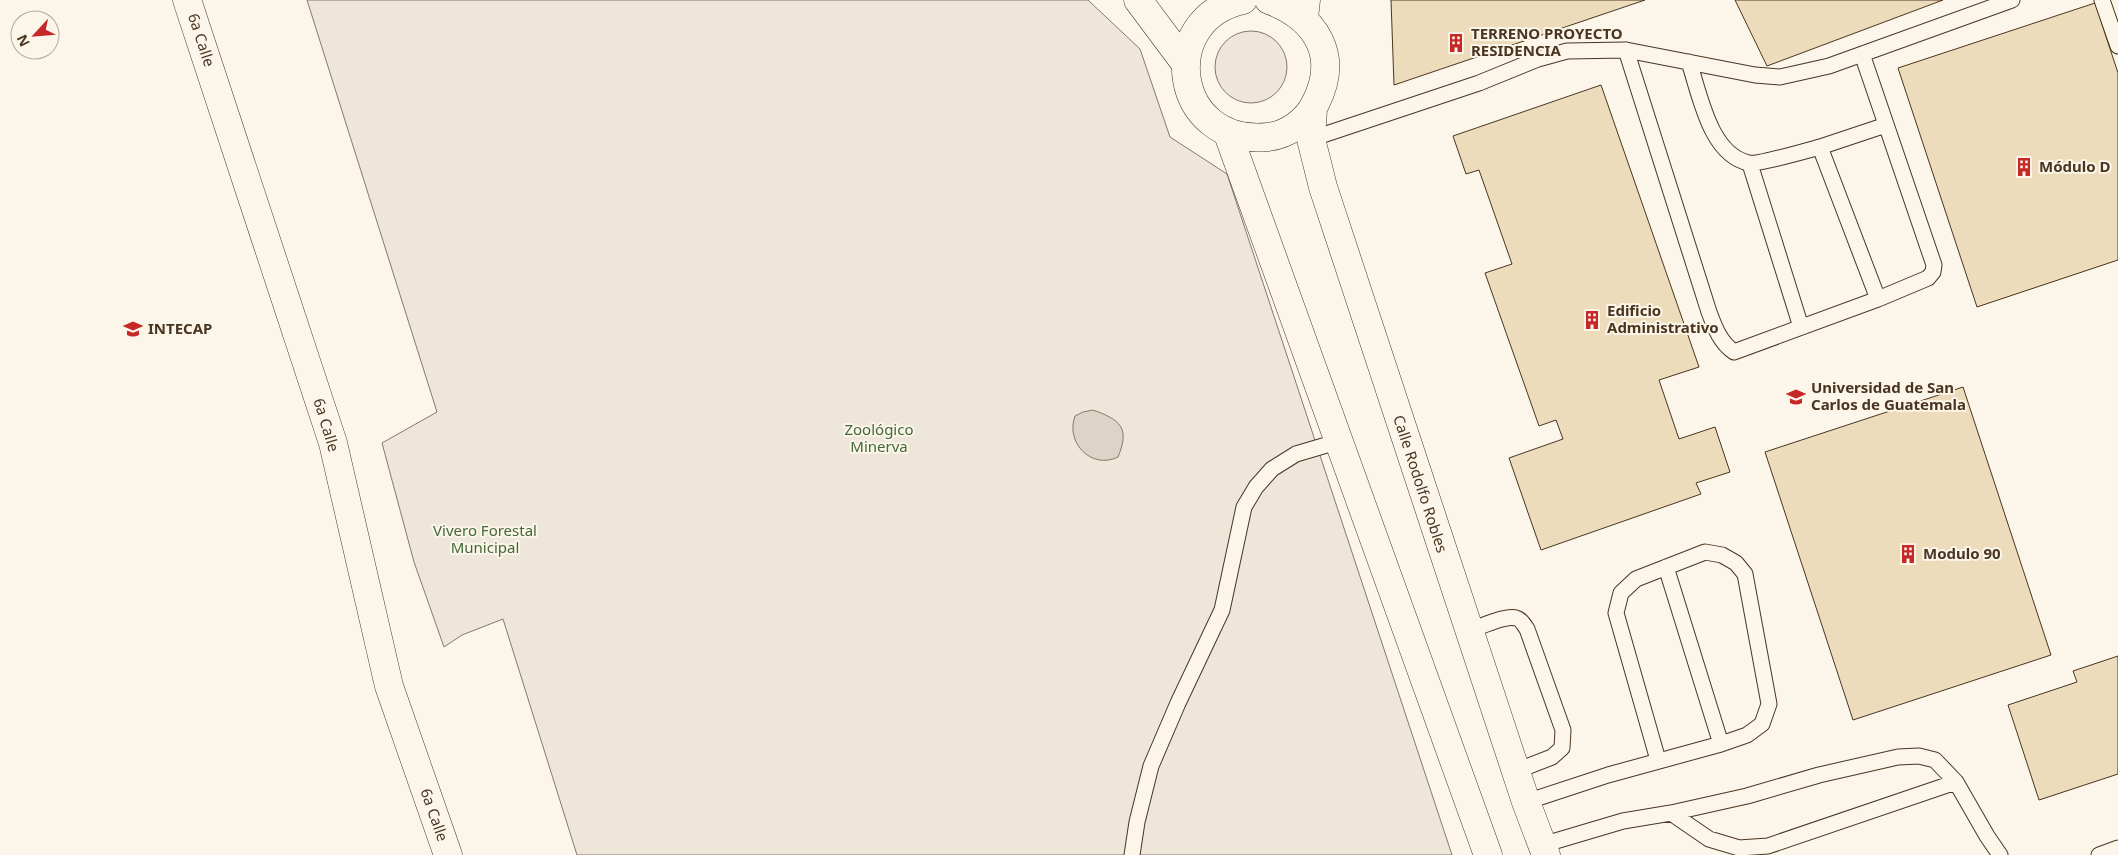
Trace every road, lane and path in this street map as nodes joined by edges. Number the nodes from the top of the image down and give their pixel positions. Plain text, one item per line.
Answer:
1 (187, 0) edge
2 (1138, 0) edge
3 (1238, 0) edge
4 (1269, 0) edge
5 (2012, 0) edge
6 (2102, 0) edge
7 (1305, 9) edge
8 (2118, 46) edge
9 (1626, 50) junction
10 (1862, 54) junction
11 (1689, 62) junction
12 (1185, 63) junction
13 (1313, 109) junction
14 (1886, 125) junction
15 (1228, 134) junction
16 (1311, 139) junction
17 (1820, 147) junction
18 (1750, 164) junction
19 (1878, 299) junction
20 (1801, 328) junction
21 (1340, 441) junction
22 (1666, 567) junction
23 (1469, 631) junction
24 (1721, 744) junction
25 (1658, 760) junction
26 (1516, 771) junction
27 (1956, 782) junction
28 (1526, 802) junction
29 (1671, 813) junction
30 (2118, 848) edge
31 (1544, 850) edge
32 (448, 855) edge
33 (1132, 855) edge
34 (1488, 855) edge
35 (2000, 855) edge
36 (2100, 855) edge

1 - 32 main road, 6a Calle
2 - 12 main road
3 - 12 main road
4 - 7 main road
5 - 10 lane
6 - 8 lane
7 - 13 main road
9 - 11 lane
9 - 16 lane
9 - 20 lane
10 - 11 lane
10 - 14 lane
11 - 18 lane
12 - 15 main road
13 - 15 main road
13 - 16 main road, Calle Rodolfo Robles
14 - 17 lane
14 - 19 lane
15 - 21 main road
16 - 23 main road, Calle Rodolfo Robles
17 - 18 lane
17 - 19 lane
18 - 20 lane
19 - 20 lane
21 - 33 lane
21 - 34 main road
22 - 24 lane
22 - 24 lane
22 - 25 lane
23 - 26 main road, Calle Rodolfo Robles
23 - 26 lane
24 - 25 lane
25 - 28 lane
26 - 28 main road, Calle Rodolfo Robles
27 - 29 lane
27 - 29 lane
27 - 35 lane
28 - 31 main road, Calle Rodolfo Robles
29 - 31 lane
30 - 36 lane

